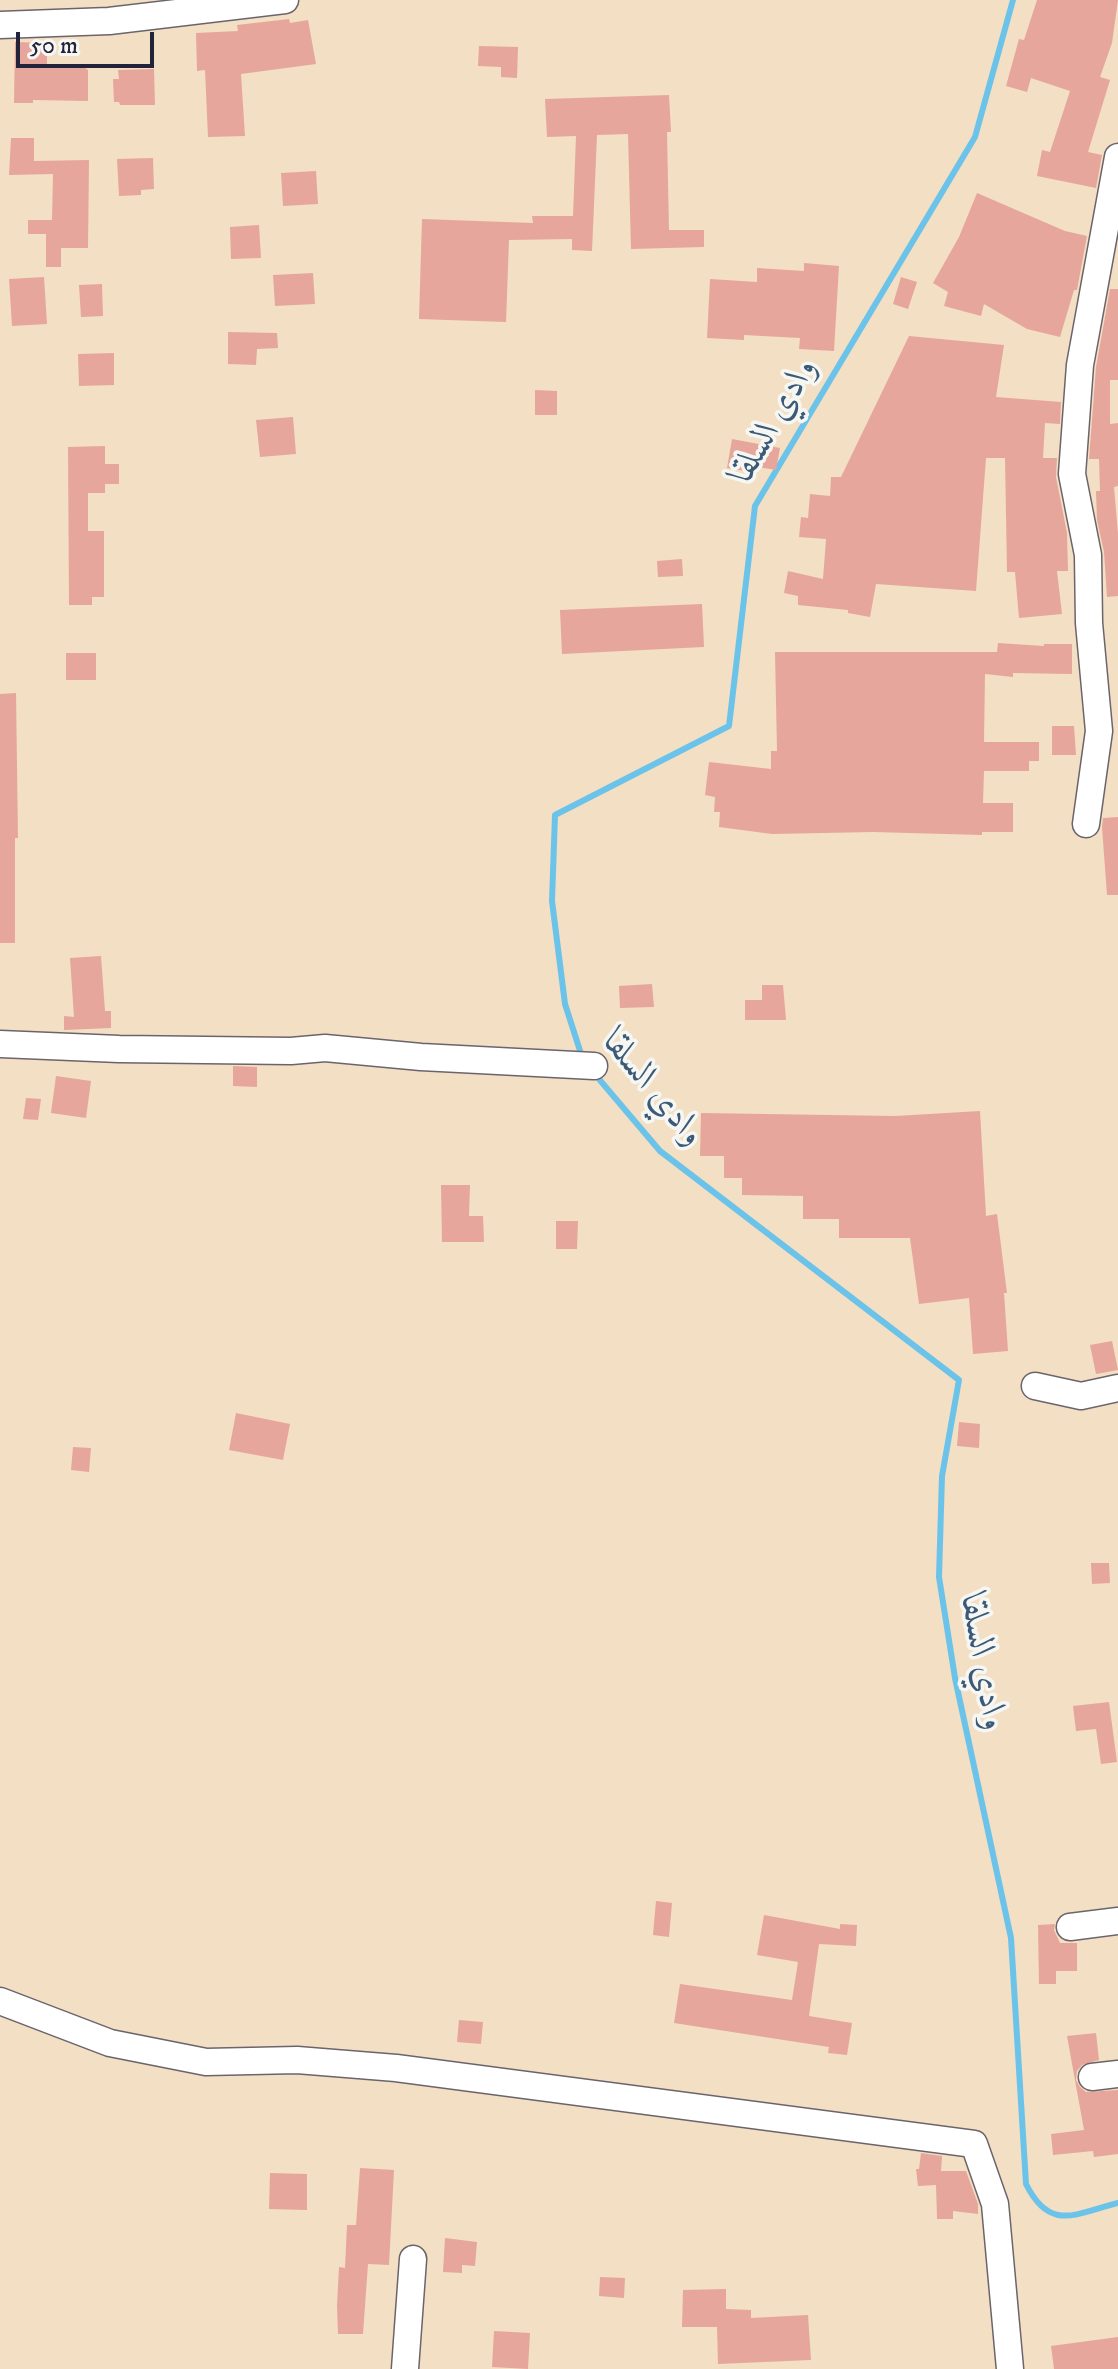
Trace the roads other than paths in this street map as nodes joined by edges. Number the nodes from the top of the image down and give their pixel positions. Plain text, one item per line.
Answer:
1 (285, 0) edge
2 (0, 25) edge
3 (1118, 157) edge
4 (1086, 824) dead end
5 (0, 1044) edge
6 (594, 1066) dead end
7 (1035, 1386) dead end
8 (1118, 1388) edge
9 (1118, 1921) edge
10 (1070, 1927) dead end
11 (0, 2001) edge
12 (413, 2259) dead end
13 (405, 2369) edge
14 (1010, 2369) edge

1 - 2 street
3 - 4 street
5 - 6 street
7 - 8 street
9 - 10 street
11 - 14 street
12 - 13 street

